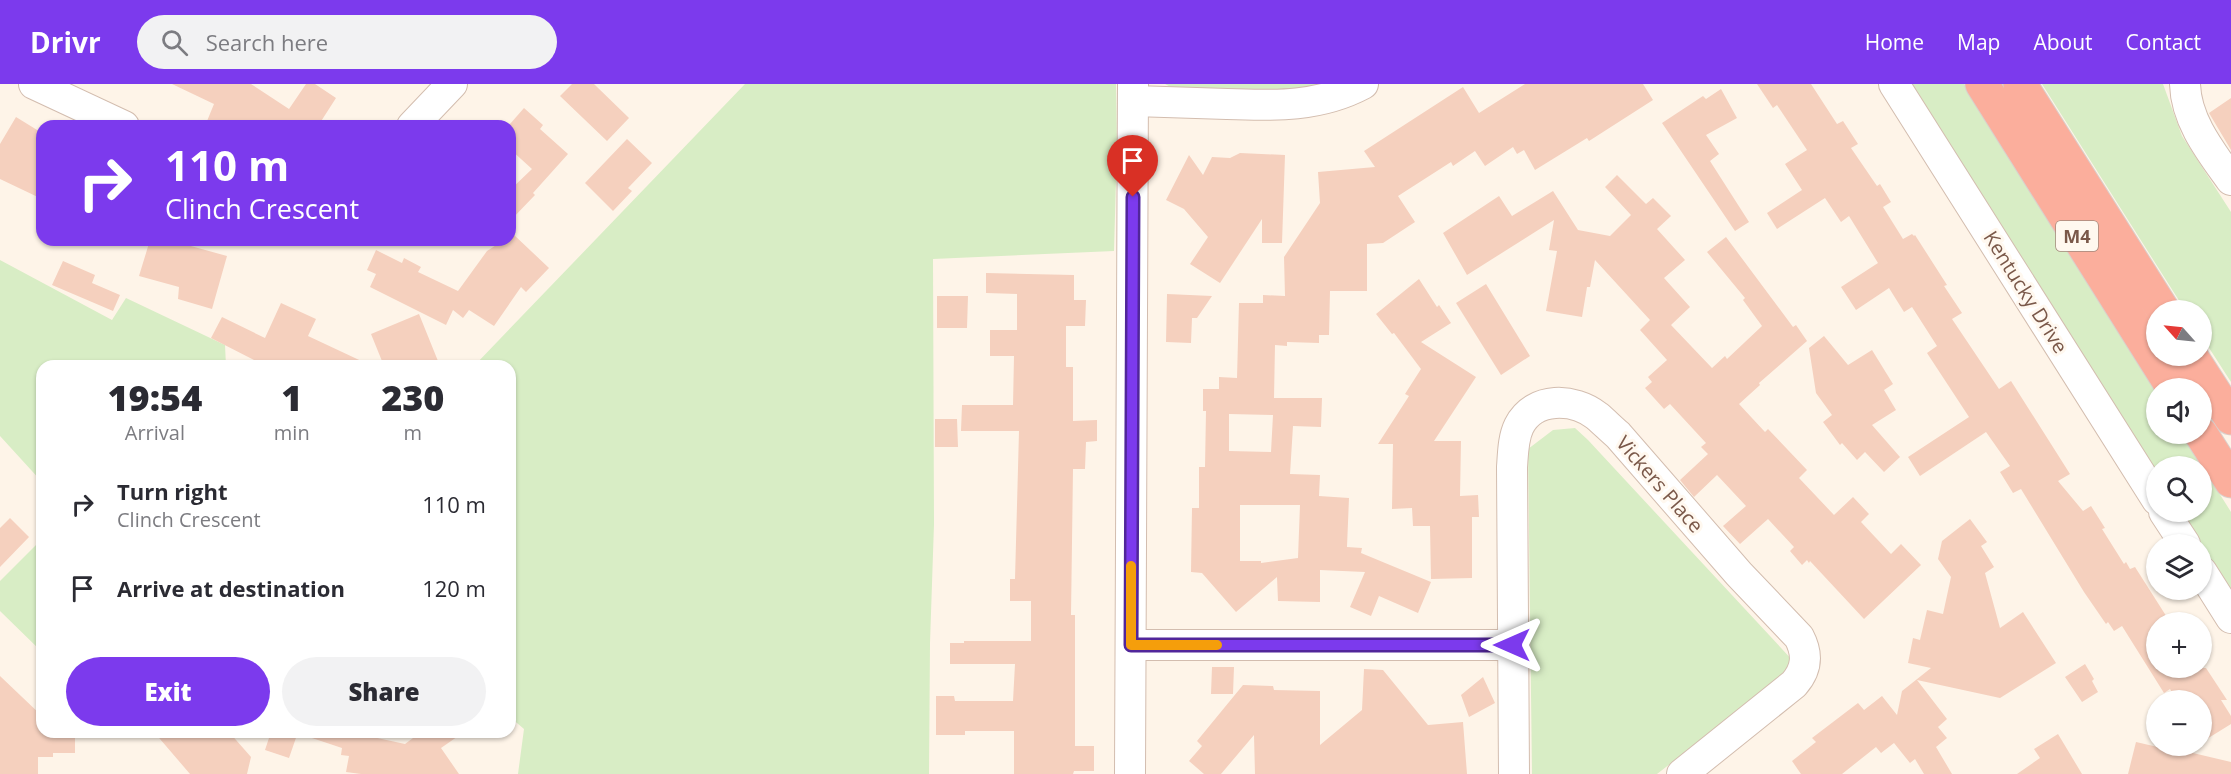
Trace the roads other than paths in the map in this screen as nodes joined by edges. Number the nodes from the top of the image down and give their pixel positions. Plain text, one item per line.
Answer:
1 (34, 84) edge
2 (452, 84) edge
3 (1363, 84) edge
4 (1894, 84) edge
5 (1982, 84) edge
6 (2020, 84) edge
7 (2185, 84) edge
8 (1133, 93) edge
9 (111, 120) edge
10 (418, 120) edge
11 (2231, 180) edge
12 (2157, 300) edge
13 (2197, 366) edge
14 (2167, 378) edge
15 (2231, 418) edge
16 (2207, 444) edge
17 (2231, 481) edge
18 (2146, 483) edge
19 (2212, 588) edge
20 (2231, 618) edge
21 (1131, 645) junction
22 (1512, 645) junction
23 (1130, 774) edge
24 (1514, 774) edge
25 (1682, 774) edge

1 - 9 street
2 - 10 street
3 - 8 street
4 - 18 street, Kentucky Drive
5 - 14 highway, M4
6 - 12 highway, M4
7 - 11 street
8 - 21 street
13 - 15 highway
16 - 17 highway
19 - 20 street
21 - 22 street
21 - 23 street
22 - 24 street, Vickers Place
22 - 25 street, Vickers Place

